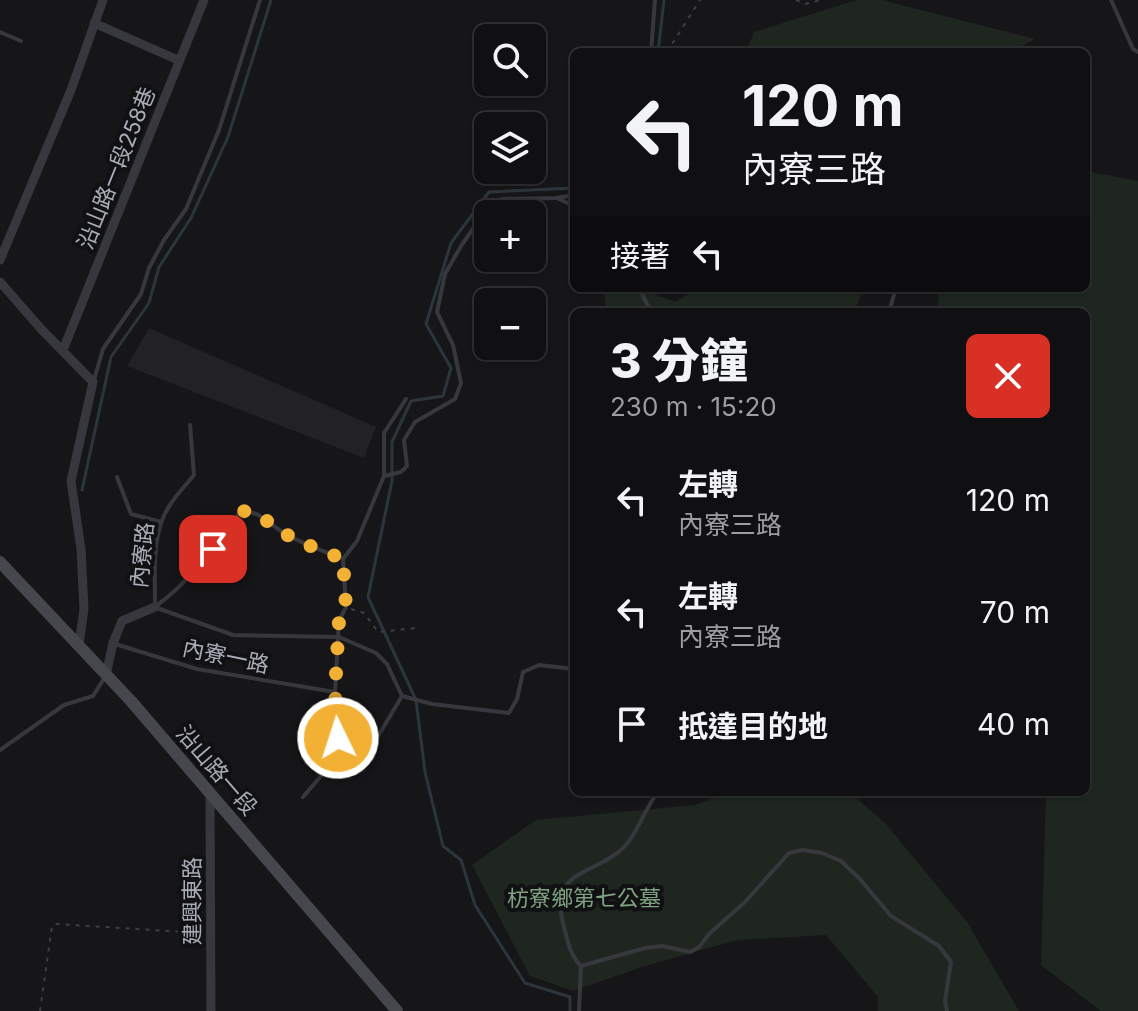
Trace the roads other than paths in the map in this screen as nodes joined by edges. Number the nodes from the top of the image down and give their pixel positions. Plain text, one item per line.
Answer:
1 (103, 0) edge
2 (204, 0) edge
3 (260, 0) edge
4 (655, 0) edge
5 (1111, 0) edge
6 (94, 23) junction
7 (0, 32) edge
8 (21, 41) dead end
9 (651, 48) edge
10 (1138, 52) edge
11 (178, 60) junction
12 (570, 196) edge
13 (556, 198) junction
14 (570, 204) edge
15 (0, 260) edge
16 (0, 282) edge
17 (63, 350) junction
18 (93, 382) junction
19 (406, 399) dead end
20 (190, 425) dead end
21 (384, 476) junction
22 (117, 477) dead end
23 (161, 522) junction
24 (343, 559) junction
25 (0, 562) edge
26 (155, 607) junction
27 (339, 637) junction
28 (113, 643) junction
29 (79, 645) junction
30 (570, 669) edge
31 (106, 675) junction
32 (335, 692) junction
33 (404, 696) junction
34 (377, 738) dead end
35 (0, 750) edge
36 (210, 791) junction
37 (656, 796) edge
38 (303, 797) dead end
39 (581, 966) junction
40 (211, 1011) edge
41 (397, 1011) edge
42 (579, 1011) edge
43 (947, 1011) edge

1 - 6 street
2 - 11 street, 沿山路一段258巷
3 - 18 lane
4 - 9 lane
5 - 10 lane
6 - 11 street
6 - 15 street
7 - 8 lane
11 - 17 street, 沿山路一段258巷
12 - 13 lane
13 - 14 lane
13 - 21 lane
16 - 17 street
17 - 18 street
18 - 29 street
19 - 21 lane
20 - 23 lane, 內寮路
21 - 24 lane
22 - 23 lane
23 - 26 lane, 內寮路
24 - 26 lane
24 - 27 lane
25 - 29 main road, 沿山路一段
26 - 27 lane
26 - 28 street, 內寮路
27 - 32 lane
27 - 33 lane
28 - 31 street, 內寮路
28 - 32 lane, 內寮一路
29 - 31 main road, 沿山路一段
30 - 33 lane
31 - 35 lane
31 - 36 main road, 沿山路一段
32 - 38 lane
33 - 34 lane
36 - 40 street, 建興東路
36 - 41 main road, 沿山路一段
37 - 39 lane
39 - 42 lane
39 - 43 lane

